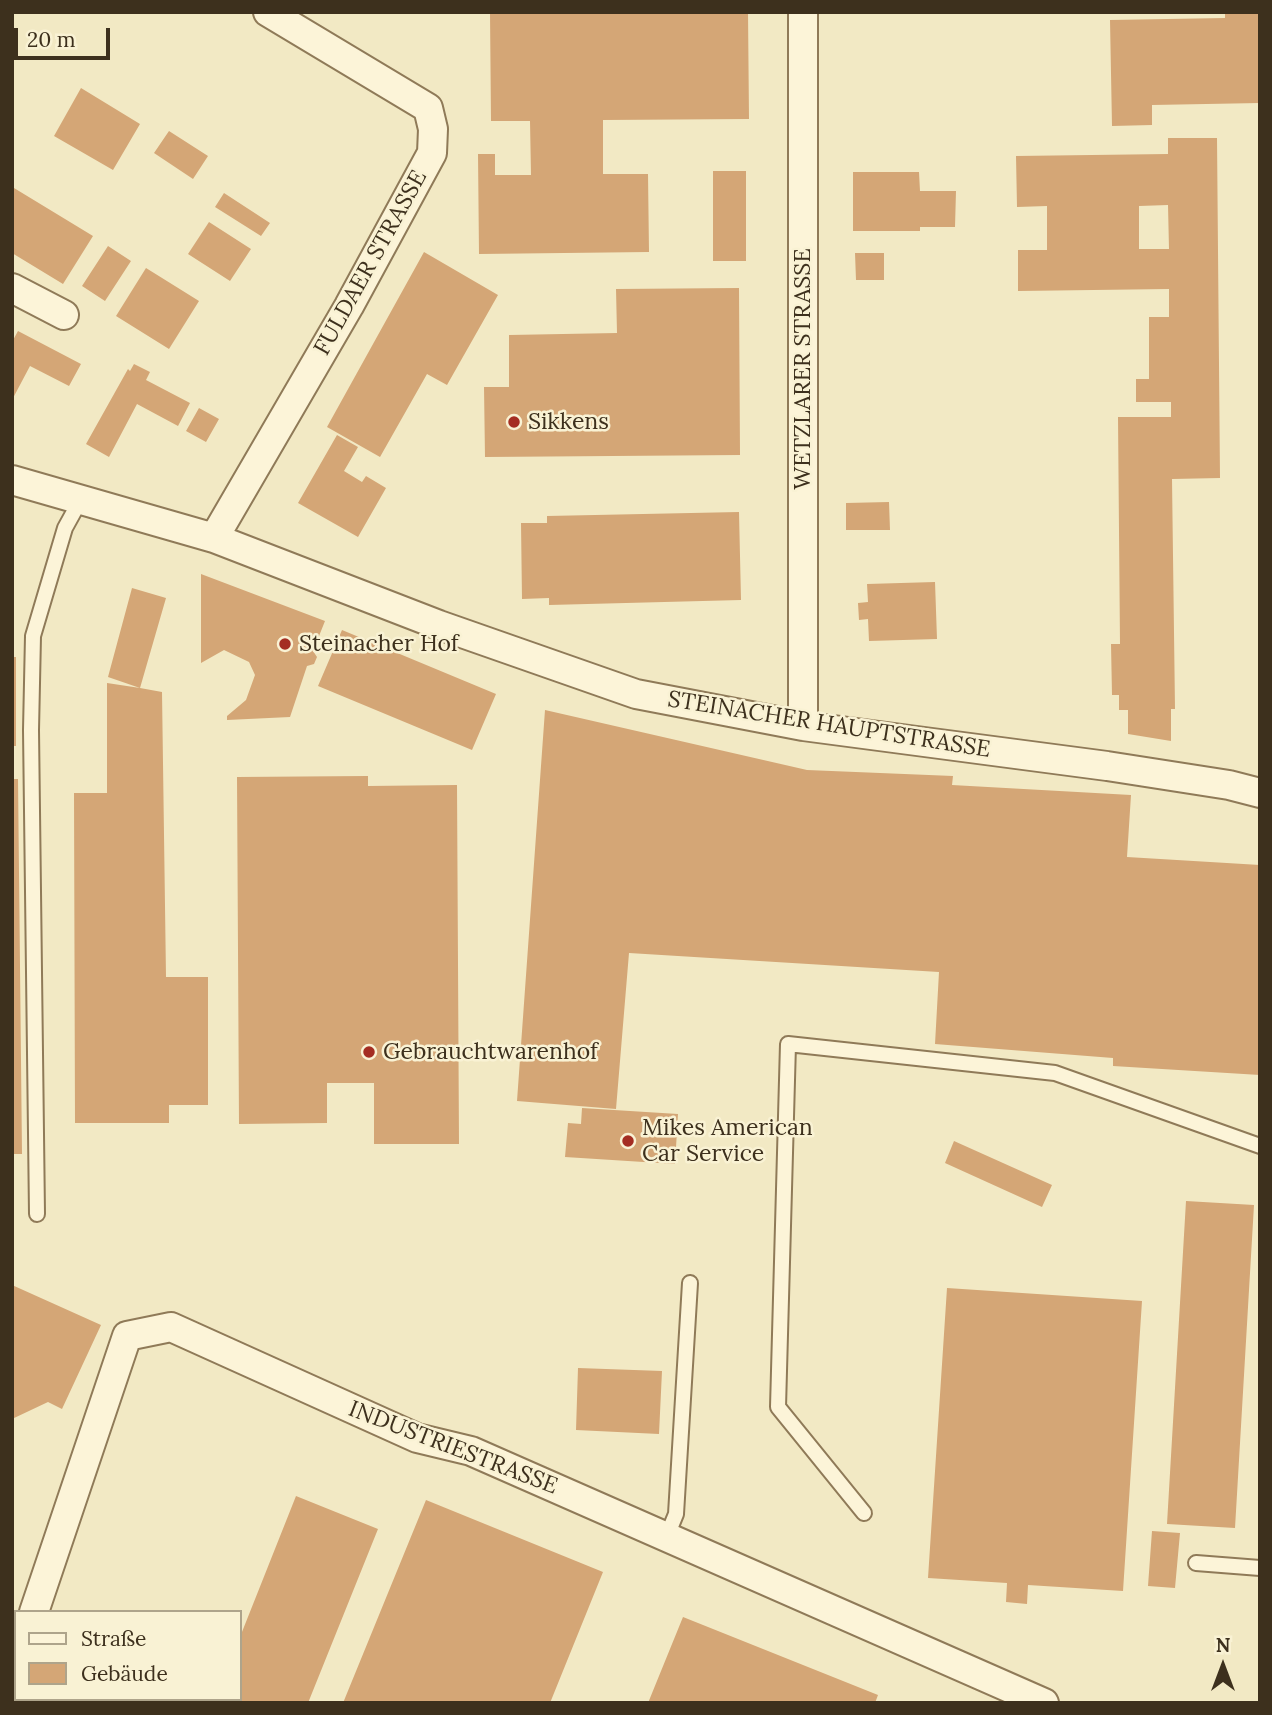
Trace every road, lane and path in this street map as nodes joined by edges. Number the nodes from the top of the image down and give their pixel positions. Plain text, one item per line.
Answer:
1 (268, 12) edge
2 (803, 12) edge
3 (12, 288) edge
4 (64, 315) dead end
5 (12, 480) edge
6 (81, 499) junction
7 (214, 538) junction
8 (803, 726) junction
9 (1260, 793) edge
10 (1260, 1146) edge
11 (37, 1214) dead end
12 (690, 1283) dead end
13 (864, 1513) dead end
14 (667, 1536) junction
15 (1196, 1563) dead end
16 (1260, 1569) edge
17 (35, 1610) edge
18 (1044, 1703) edge

1 - 7 street, FULDAER STRASSE
2 - 8 street, WETZLARER STRASSE
3 - 4 street
5 - 6 street, STEINACHER HAUPTSTRASSE
6 - 7 street, STEINACHER HAUPTSTRASSE
6 - 11 lane
7 - 8 street, STEINACHER HAUPTSTRASSE
8 - 9 street, STEINACHER HAUPTSTRASSE
10 - 13 lane
12 - 14 lane
14 - 17 street, INDUSTRIESTRASSE
14 - 18 street, INDUSTRIESTRASSE
15 - 16 lane

